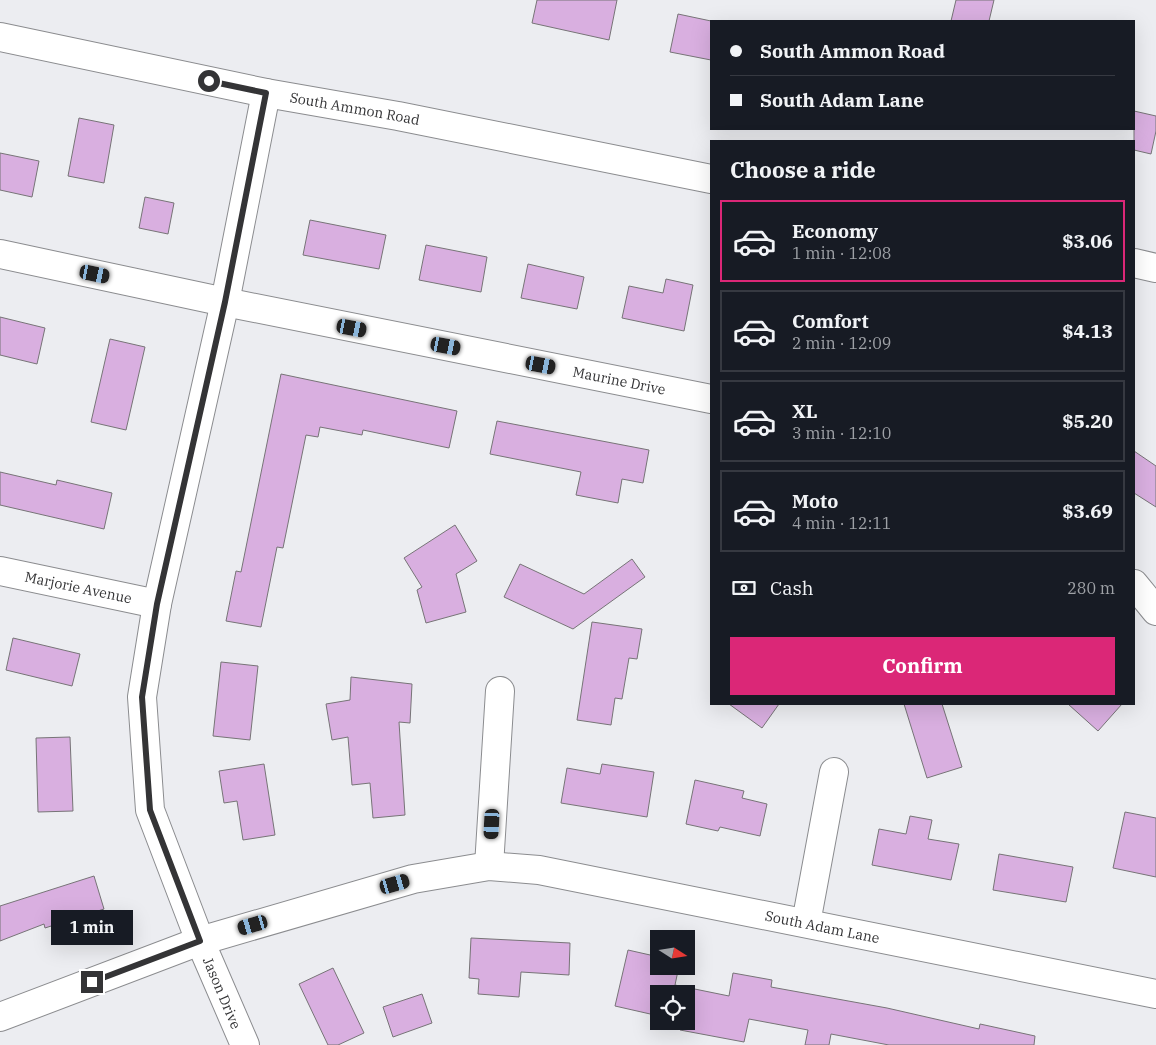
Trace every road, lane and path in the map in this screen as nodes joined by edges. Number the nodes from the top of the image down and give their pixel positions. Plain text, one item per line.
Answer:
1 (0, 37) edge
2 (266, 93) junction
3 (710, 179) edge
4 (0, 254) edge
5 (1135, 263) edge
6 (1156, 268) edge
7 (225, 302) junction
8 (710, 399) edge
9 (0, 571) edge
10 (1135, 585) edge
11 (157, 604) junction
12 (1156, 611) edge
13 (500, 691) dead end
14 (834, 772) dead end
15 (489, 866) junction
16 (806, 923) junction
17 (200, 941) junction
18 (1156, 994) edge
19 (0, 1017) edge
20 (245, 1045) edge

1 - 2 street, South Ammon Road
2 - 3 street, South Ammon Road
2 - 7 street, Jason Drive
4 - 7 street, Maurine Drive
5 - 6 street
7 - 8 street, Maurine Drive
7 - 11 street, Jason Drive
9 - 11 street, Marjorie Avenue
10 - 12 street
11 - 17 street, Jason Drive
13 - 15 street
14 - 16 street
15 - 16 street, South Adam Lane
15 - 17 street, South Adam Lane
16 - 18 street, South Adam Lane
17 - 19 street, South Adam Lane
17 - 20 street, Jason Drive

